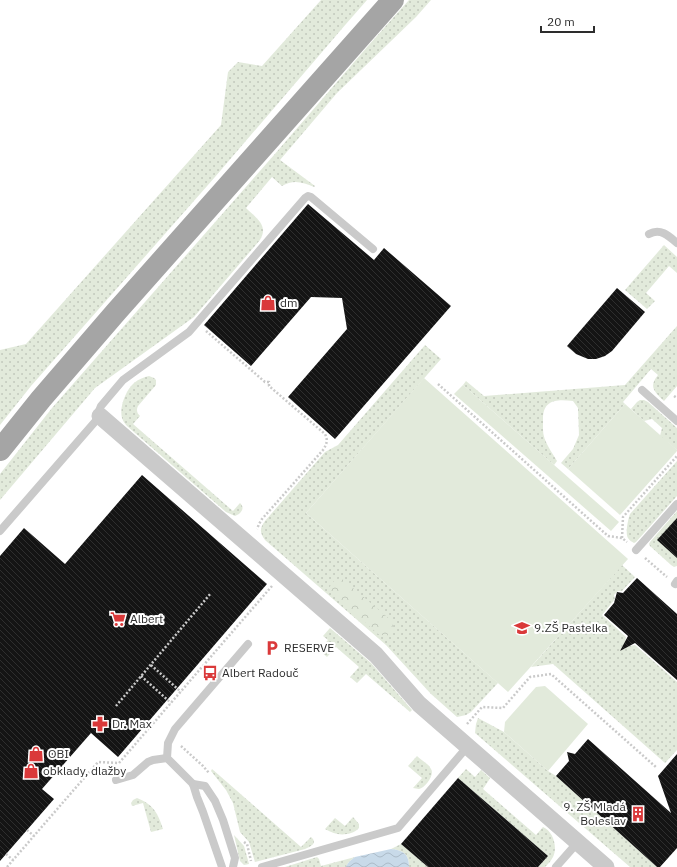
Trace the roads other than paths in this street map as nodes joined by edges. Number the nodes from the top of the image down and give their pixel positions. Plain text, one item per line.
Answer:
1 (393, 0) edge
2 (649, 234) dead end
3 (677, 243) edge
4 (373, 249) dead end
5 (642, 390) dead end
6 (100, 416) junction
7 (677, 421) edge
8 (0, 450) edge
9 (677, 504) edge
10 (0, 531) edge
11 (636, 550) road end
12 (248, 644) dead end
13 (468, 746) junction
14 (167, 758) junction
15 (116, 780) dead end
16 (193, 784) junction
17 (578, 842) junction
18 (222, 867) edge
19 (233, 867) edge
20 (262, 867) edge
21 (556, 867) edge
22 (606, 867) edge

1 - 8 main road
2 - 3 lane
4 - 6 lane
5 - 7 lane
6 - 10 lane
6 - 13 street
9 - 11 lane
12 - 14 lane
13 - 17 street
13 - 20 lane
14 - 15 lane
14 - 16 lane
16 - 18 lane
16 - 19 lane
17 - 21 lane
17 - 22 street

